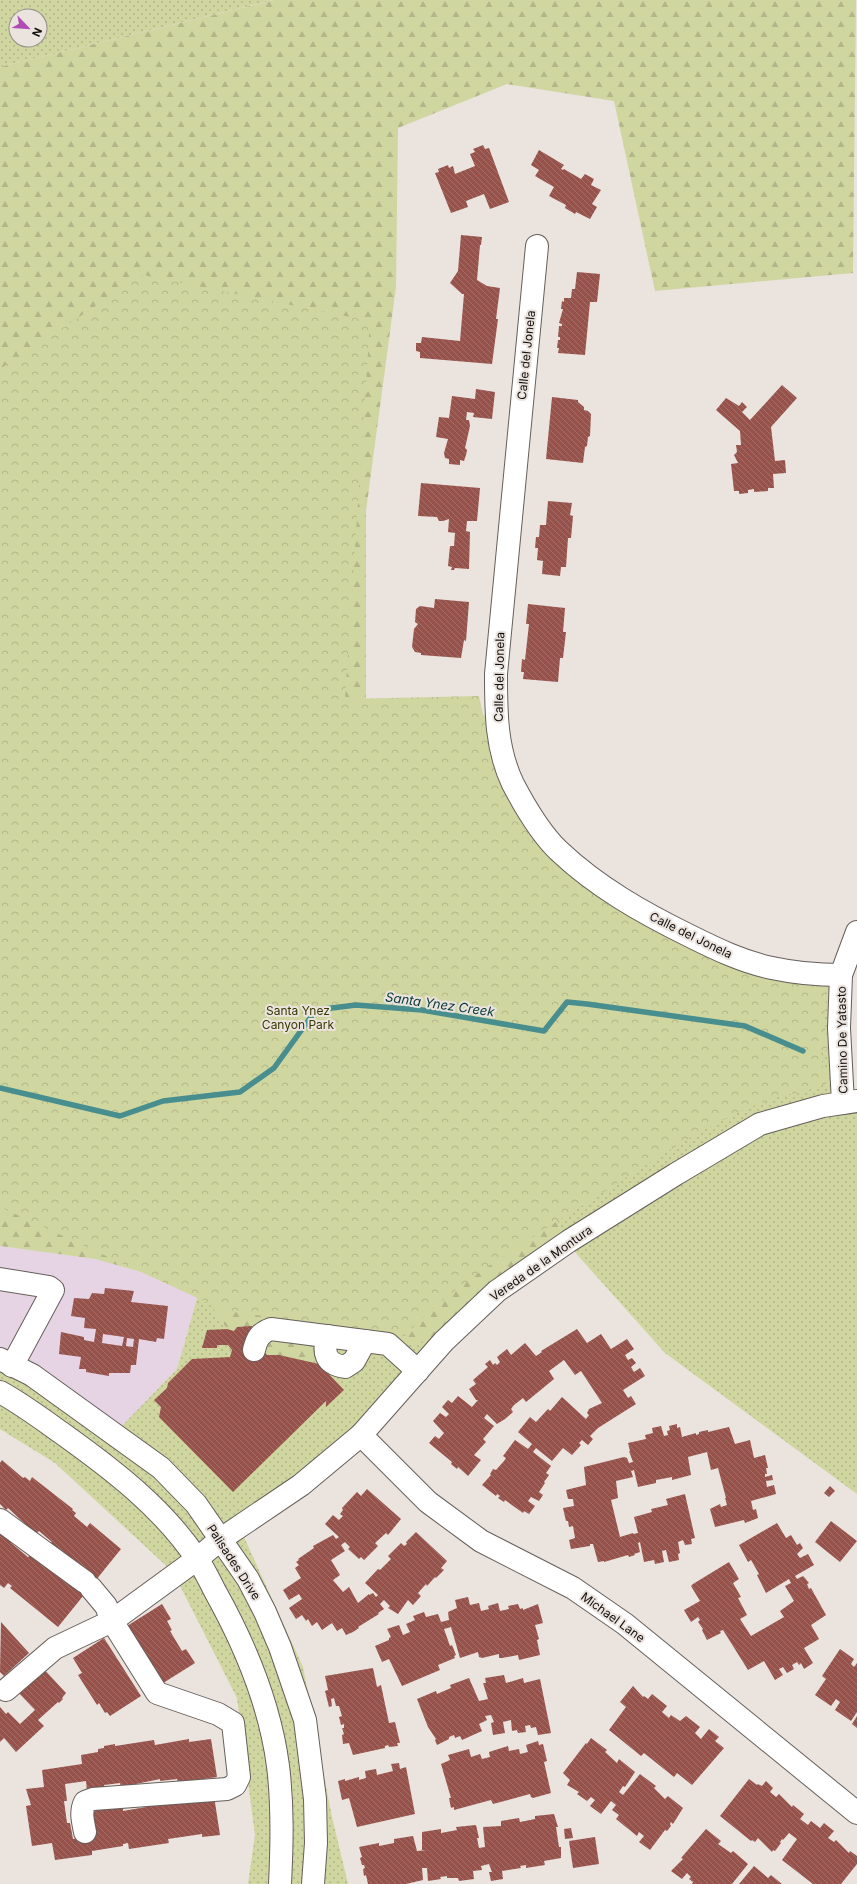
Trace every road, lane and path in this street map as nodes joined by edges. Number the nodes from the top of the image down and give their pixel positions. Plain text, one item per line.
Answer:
1 (536, 246) dead end
2 (857, 932) edge
3 (840, 975) junction
4 (850, 1102) edge
5 (0, 1279) edge
6 (254, 1350) dead end
7 (6, 1362) edge
8 (418, 1371) junction
9 (0, 1392) edge
10 (362, 1435) junction
11 (0, 1520) edge
12 (221, 1539) junction
13 (197, 1559) junction
14 (112, 1621) junction
15 (6, 1690) dead end
16 (857, 1812) edge
17 (85, 1832) dead end
18 (280, 1884) edge
19 (313, 1884) edge

1 - 3 street, Calle del Jonela
2 - 3 street, Camino De Yatasto
3 - 4 street, Camino De Yatasto
4 - 8 street, Vereda de la Montura
5 - 7 street
6 - 8 street
7 - 12 street, Palisades Drive
8 - 10 street, Vereda de la Montura
9 - 13 street
10 - 12 street, Vereda de la Montura
10 - 16 street, Michael Lane
11 - 14 street
12 - 13 street, Vereda de la Montura
12 - 19 street, Palisades Drive
13 - 14 street, Vereda de la Montura
13 - 18 street
14 - 15 street, Vereda de la Montura
14 - 17 street

